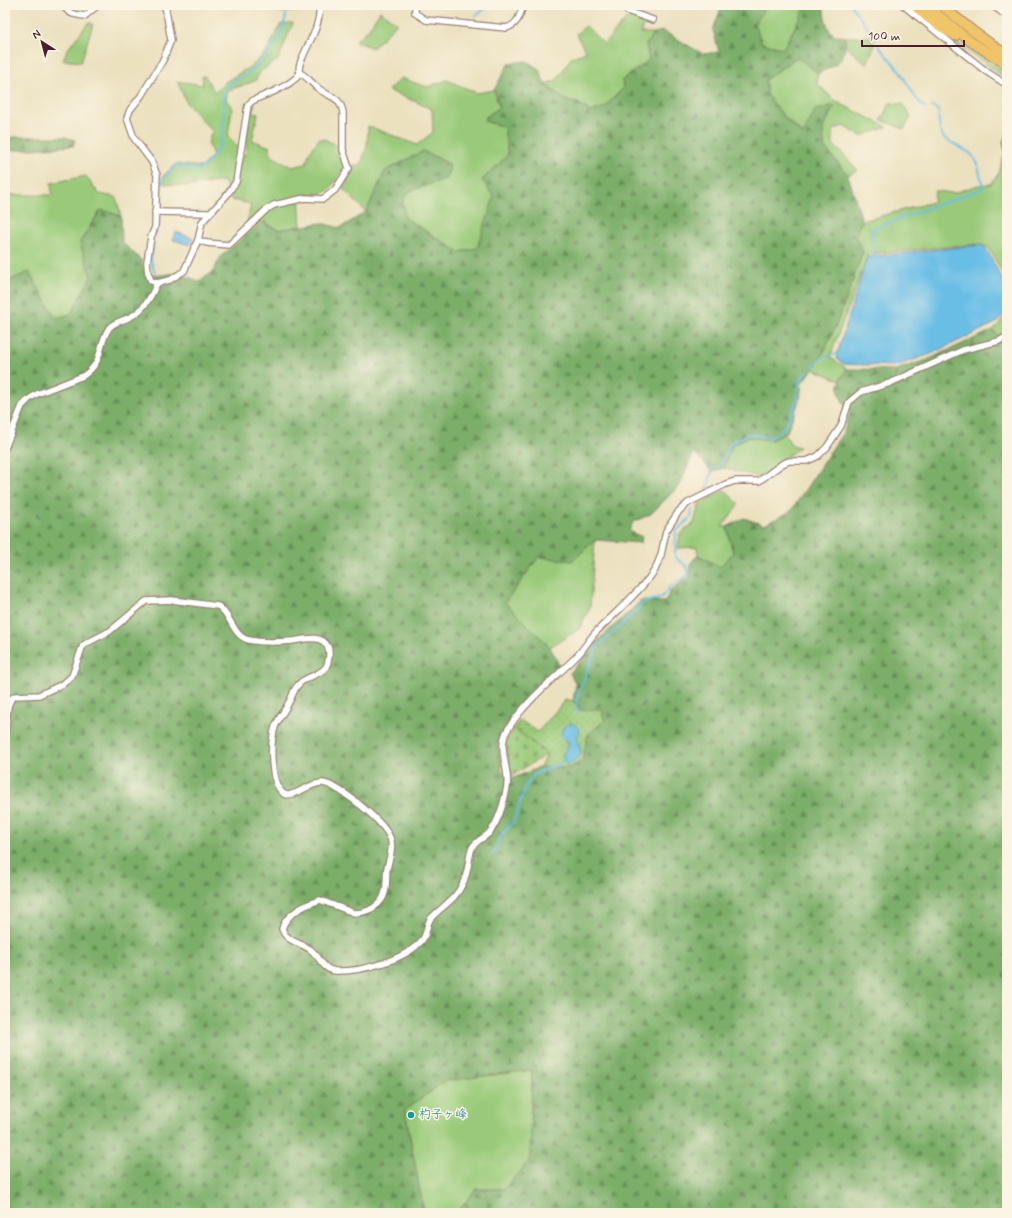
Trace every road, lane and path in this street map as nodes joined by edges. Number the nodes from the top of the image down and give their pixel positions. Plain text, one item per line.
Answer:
1 (63, 5) edge
2 (98, 5) edge
3 (165, 5) edge
4 (278, 5) edge
5 (309, 5) edge
6 (319, 5) edge
7 (415, 5) edge
8 (523, 5) edge
9 (903, 5) edge
10 (914, 5) edge
11 (926, 5) edge
12 (941, 5) edge
13 (992, 5) edge
14 (626, 6) edge
15 (1007, 16) edge
16 (653, 20) dead end
17 (983, 50) junction
18 (1007, 55) edge
19 (1007, 65) edge
20 (300, 73) junction
21 (1007, 85) edge
22 (1007, 129) edge
23 (1007, 155) edge
24 (1007, 175) edge
25 (1007, 192) edge
26 (155, 212) junction
27 (209, 213) junction
28 (198, 240) junction
29 (157, 283) junction
30 (1007, 336) edge
31 (5, 448) edge
32 (5, 735) edge

1 - 2 street
3 - 26 street
4 - 5 street
6 - 20 street
7 - 8 street
9 - 21 street
10 - 17 main road
11 - 17 main road
12 - 18 main road
13 - 15 street
14 - 16 street
17 - 19 main road
20 - 27 street
20 - 28 street
22 - 23 street
24 - 25 street
26 - 27 street
26 - 29 street
27 - 28 street
28 - 29 street
29 - 31 street
30 - 32 street

